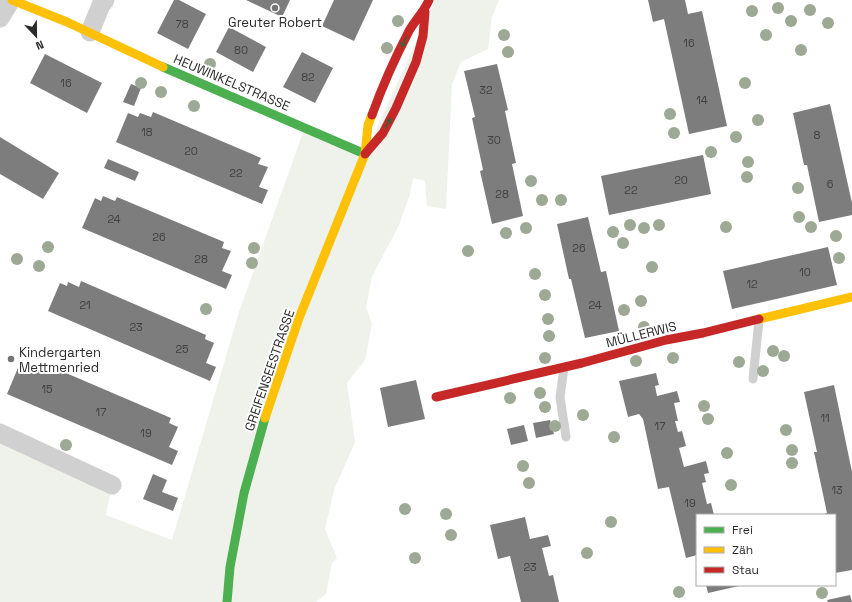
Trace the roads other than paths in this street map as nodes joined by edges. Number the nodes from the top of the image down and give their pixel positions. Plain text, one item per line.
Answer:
1 (11, 0) edge
2 (105, 0) edge
3 (429, 0) edge
4 (425, 9) junction
5 (0, 18) edge
6 (90, 32) junction
7 (365, 154) junction
8 (852, 297) edge
9 (759, 319) junction
10 (564, 367) junction
11 (753, 379) dead end
12 (436, 396) dead end
13 (0, 433) edge
14 (566, 437) dead end
15 (112, 484) dead end
16 (227, 602) edge

1 - 5 street
1 - 6 street, HEUWINKELSTRASSE
2 - 6 street
3 - 4 street, GREIFENSEESTRASSE
4 -> 7 street, GREIFENSEESTRASSE
7 -> 4 street, GREIFENSEESTRASSE
6 - 7 street, HEUWINKELSTRASSE
7 - 16 street, GREIFENSEESTRASSE
8 - 9 street, MÜLLERWIS
9 - 10 street, MÜLLERWIS
9 - 11 lane
10 - 12 street, MÜLLERWIS
10 - 14 lane
13 - 15 street

